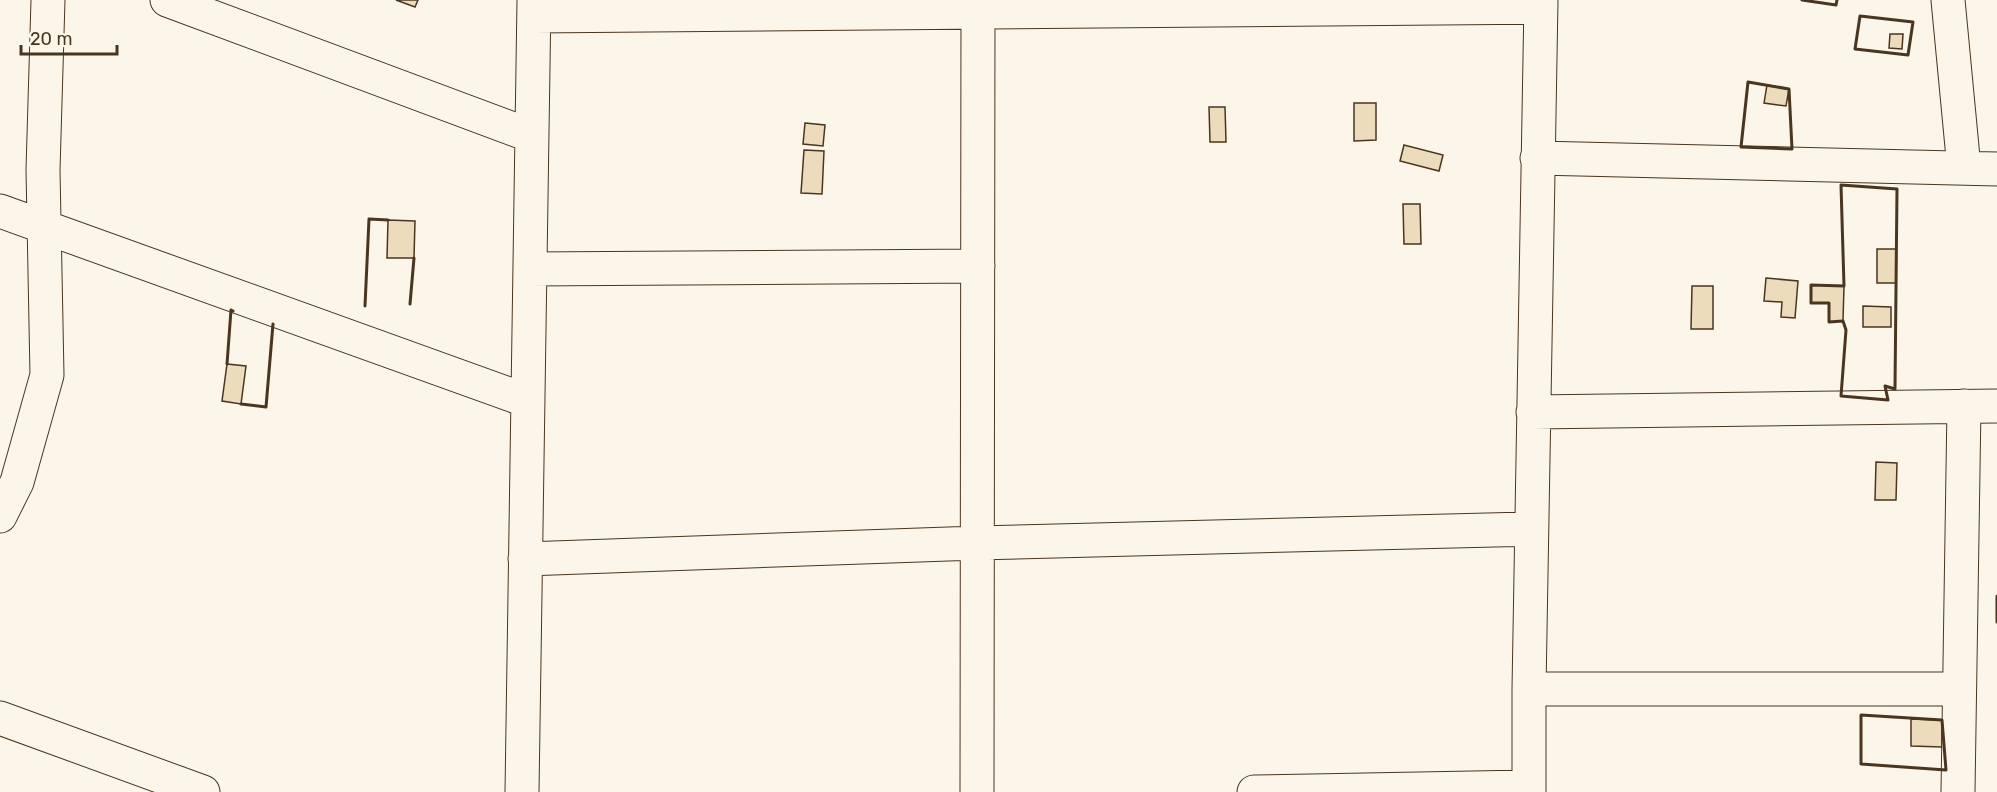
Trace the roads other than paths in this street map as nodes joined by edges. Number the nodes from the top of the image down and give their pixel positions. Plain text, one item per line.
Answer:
1 (48, 0) edge
2 (167, 0) edge
3 (1948, 0) edge
4 (1541, 3) edge
5 (978, 6) edge
6 (792, 7) edge
7 (534, 8) edge
8 (532, 136) junction
9 (1538, 158) junction
10 (1964, 168) junction
11 (1997, 169) edge
12 (0, 211) edge
13 (44, 227) junction
14 (978, 266) junction
15 (530, 269) junction
16 (528, 401) junction
17 (1964, 406) junction
18 (1997, 406) edge
19 (1533, 412) junction
20 (0, 516) edge
21 (1531, 530) junction
22 (977, 543) junction
23 (525, 559) junction
24 (1529, 689) junction
25 (1959, 689) junction
26 (0, 718) edge
27 (1529, 790) edge
28 (203, 792) edge
29 (522, 792) edge
30 (977, 792) edge
31 (1254, 792) edge
32 (1958, 792) edge

1 - 13 street
2 - 8 street
3 - 10 street
4 - 5 street
4 - 9 street
5 - 6 street
5 - 14 street
6 - 7 street
7 - 8 street
8 - 15 street
9 - 10 street
9 - 19 street
10 - 11 street
12 - 13 street
13 - 16 street
13 - 20 street
14 - 15 street
14 - 22 street
15 - 16 street
16 - 23 street
17 - 18 street
17 - 19 street
17 - 25 street
19 - 21 street
21 - 22 street
21 - 24 street
22 - 23 street
22 - 30 street
23 - 29 street
24 - 25 street
24 - 27 street
25 - 32 street
26 - 28 street
27 - 31 street

